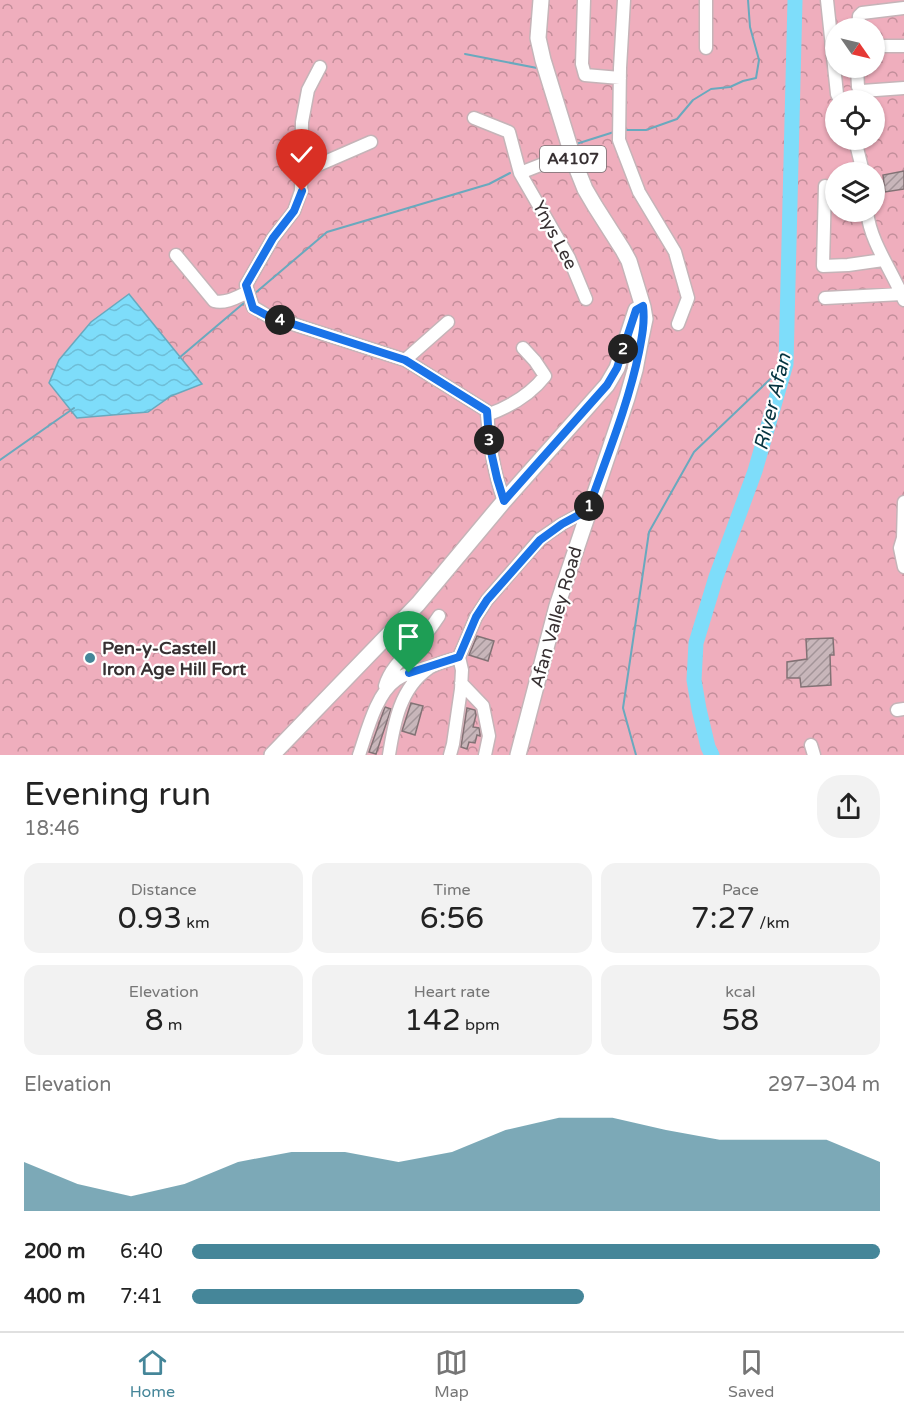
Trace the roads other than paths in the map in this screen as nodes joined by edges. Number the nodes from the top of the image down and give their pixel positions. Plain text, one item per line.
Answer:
1 (541, 0) edge
2 (584, 0) edge
3 (624, 0) edge
4 (706, 0) edge
5 (827, 0) edge
6 (904, 8) edge
7 (829, 18) edge
8 (860, 18) edge
9 (885, 46) edge
10 (904, 46) edge
11 (706, 48) dead end
12 (320, 67) dead end
13 (620, 78) junction
14 (858, 78) edge
15 (904, 88) edge
16 (474, 118) dead end
17 (371, 142) dead end
18 (572, 153) junction
19 (302, 172) junction
20 (520, 173) junction
21 (825, 186) dead end
22 (870, 222) edge
23 (176, 255) dead end
24 (883, 260) junction
25 (249, 296) junction
26 (903, 297) edge
27 (825, 298) dead end
28 (586, 299) dead end
29 (643, 306) junction
30 (448, 322) dead end
31 (678, 324) dead end
32 (523, 348) dead end
33 (405, 360) junction
34 (487, 415) junction
35 (504, 501) junction
36 (904, 502) edge
37 (588, 510) junction
38 (904, 567) edge
39 (439, 616) dead end
40 (459, 657) junction
41 (431, 667) junction
42 (461, 683) junction
43 (383, 693) junction
44 (272, 755) edge
45 (359, 755) edge
46 (389, 755) edge
47 (450, 755) edge
48 (485, 755) edge
49 (518, 755) edge

1 - 18 main road, A4107
2 - 13 street
3 - 13 street
4 - 11 street
5 - 7 street
6 - 8 street
9 - 10 street
12 - 19 street
13 - 31 street
14 - 15 street
16 - 20 street, Ynys Lee
17 - 19 street
18 - 20 street
18 - 29 main road, A4107
19 - 25 street
20 - 28 street, Ynys Lee
21 - 24 street
22 - 24 street
23 - 25 street
24 - 26 street
25 - 33 street
26 - 27 street
29 - 35 main road
29 - 37 main road, Afan Valley Road / A4107
30 - 33 street
32 - 34 street
33 - 34 street
34 - 35 street
35 - 44 main road
36 - 38 street
37 - 40 street
37 - 49 main road, Afan Valley Road / A4107
39 - 43 street
40 - 41 street
40 - 42 street
41 - 43 street
41 - 46 street
42 - 47 street
42 - 48 street
43 - 45 street

